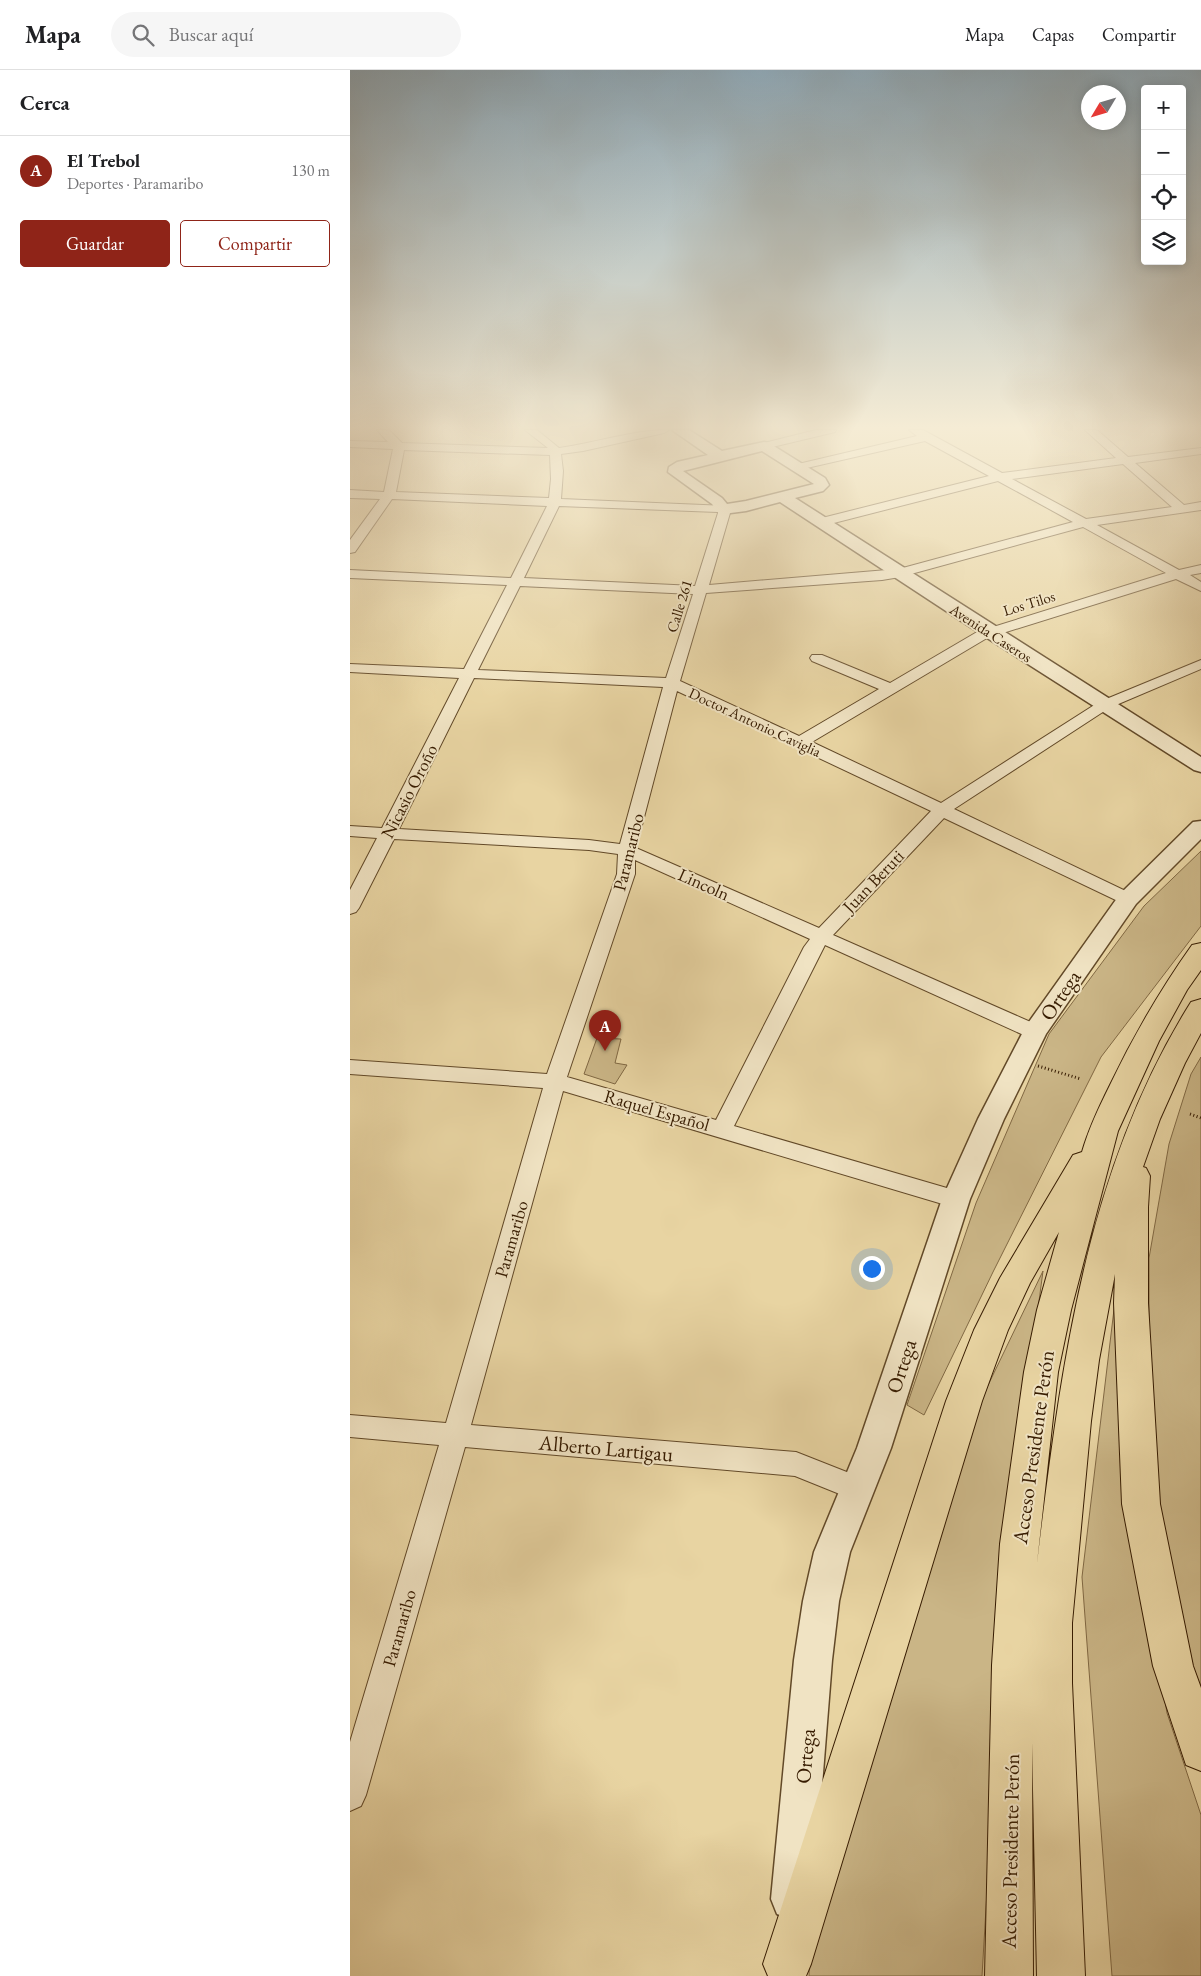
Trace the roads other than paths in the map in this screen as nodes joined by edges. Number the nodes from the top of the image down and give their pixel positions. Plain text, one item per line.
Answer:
1 (371, 519) edge
2 (547, 519) edge
3 (723, 519) edge
4 (817, 519) edge
5 (834, 519) edge
6 (1078, 519) edge
7 (1107, 519) edge
8 (822, 522) junction
9 (1084, 522) junction
10 (350, 548) edge
11 (1201, 569) edge
12 (900, 573) junction
13 (350, 574) edge
14 (1177, 574) junction
15 (516, 582) junction
16 (1201, 587) edge
17 (701, 590) junction
18 (990, 632) junction
19 (816, 658) dead end
20 (1201, 664) edge
21 (350, 668) edge
22 (469, 674) junction
23 (672, 683) junction
24 (892, 689) junction
25 (1104, 705) junction
26 (800, 742) junction
27 (1201, 766) edge
28 (942, 810) junction
29 (1201, 827) edge
30 (350, 831) edge
31 (388, 833) junction
32 (627, 850) junction
33 (1128, 899) junction
34 (350, 908) edge
35 (822, 936) junction
36 (1201, 951) edge
37 (1201, 1008) edge
38 (1035, 1032) junction
39 (350, 1067) edge
40 (555, 1082) junction
41 (722, 1129) junction
42 (1103, 1132) junction
43 (1140, 1132) junction
44 (956, 1198) junction
45 (350, 1426) edge
46 (455, 1436) junction
47 (857, 1489) junction
48 (1201, 1750) edge
49 (350, 1795) edge
50 (786, 1970) edge
51 (1009, 1976) edge
52 (1061, 1976) edge

1 - 10 street
2 - 15 street, Nicasio Oroño
3 - 17 street, Calle 261
4 - 8 street, Avenida Caseros
5 - 8 street
6 - 9 street
7 - 9 street
8 - 12 street, Avenida Caseros
9 - 12 street
9 - 14 street
11 - 14 street, Los Tilos
12 - 17 street
12 - 18 street, Avenida Caseros
13 - 15 street
14 - 16 street
14 - 18 street, Los Tilos
15 - 17 street
15 - 22 street, Nicasio Oroño
17 - 23 street, Calle 261
18 - 24 street, Los Tilos
18 - 25 street, Avenida Caseros
19 - 24 street
20 - 25 street, Juan Beruti
21 - 22 street, Doctor Antonio Caviglia
22 - 23 street, Doctor Antonio Caviglia
22 - 31 street, Nicasio Oroño
23 - 26 street, Doctor Antonio Caviglia
23 - 32 street, Paramaribo
24 - 26 street, Los Tilos
25 - 27 street, Avenida Caseros
25 - 28 street, Juan Beruti
26 - 28 street, Doctor Antonio Caviglia
28 - 33 street, Doctor Antonio Caviglia
28 - 35 street, Juan Beruti
29 - 33 street, Ortega
30 - 31 street, Lincoln
31 - 32 street, Lincoln
31 - 34 street, Nicasio Oroño
32 - 35 street, Lincoln
32 - 40 street, Paramaribo
33 - 38 street, Ortega
35 - 38 street, Lincoln
35 - 41 street, Juan Beruti
36 - 42 highway, Acceso Presidente Perón
37 - 43 highway, Acceso Presidente Perón
38 - 44 street, Ortega
39 - 40 street, Raquel Español
40 - 41 street, Raquel Español
40 - 46 street, Paramaribo
41 - 44 street, Raquel Español
42 - 50 highway
42 - 51 highway, Acceso Presidente Perón
43 - 48 highway
43 - 52 highway, Acceso Presidente Perón
44 - 47 street, Ortega
45 - 46 street, Alberto Lartigau
46 - 47 street, Alberto Lartigau
46 - 49 street, Paramaribo
47 - 50 street, Ortega

